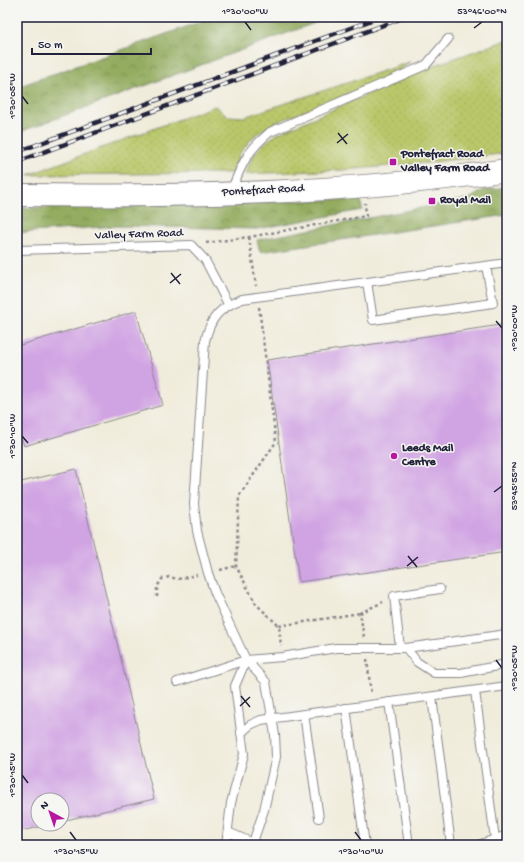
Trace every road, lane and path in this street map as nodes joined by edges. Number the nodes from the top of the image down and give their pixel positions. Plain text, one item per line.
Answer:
1 (448, 39) dead end
2 (507, 170) edge
3 (364, 187) junction
4 (230, 193) junction
5 (17, 195) edge
6 (249, 237) junction
7 (191, 245) junction
8 (17, 250) edge
9 (507, 263) edge
10 (486, 266) junction
11 (367, 282) junction
12 (258, 297) junction
13 (228, 304) junction
14 (236, 566) junction
15 (208, 573) junction
16 (440, 589) dead end
17 (157, 597) dead end
18 (360, 613) dead end
19 (279, 626) junction
20 (507, 634) edge
21 (403, 648) junction
22 (282, 657) junction
23 (246, 660) junction
24 (507, 664) edge
25 (177, 682) dead end
26 (507, 686) edge
27 (475, 691) junction
28 (432, 697) junction
29 (389, 702) junction
30 (346, 708) junction
31 (304, 714) junction
32 (272, 718) junction
33 (241, 733) junction
34 (319, 818) dead end
35 (228, 832) junction
36 (507, 835) edge
37 (495, 839) junction
38 (252, 844) edge
39 (226, 845) edge
40 (365, 845) edge
41 (409, 845) edge
42 (451, 845) edge
43 (478, 845) edge

1 - 4 lane
2 - 3 main road, Pontefract Road
3 - 4 main road, Pontefract Road
3 - 6 path
4 - 5 main road, Pontefract Road
6 - 7 path
6 - 12 path
7 - 8 lane, Valley Farm Road
7 - 13 lane, Valley Farm Road
9 - 10 lane
10 - 11 lane
10 - 11 lane
11 - 12 lane
12 - 13 lane
12 - 14 path
13 - 15 lane
14 - 15 path
14 - 19 path
15 - 17 path
15 - 23 lane
16 - 21 lane
18 - 19 path
19 - 22 path
20 - 21 lane
21 - 22 lane
21 - 24 lane
22 - 23 lane
23 - 25 lane
23 - 32 lane
23 - 33 lane
26 - 27 lane
27 - 28 lane
27 - 37 lane
28 - 29 lane
28 - 42 lane
29 - 30 lane
29 - 41 lane
30 - 31 lane
30 - 40 lane
31 - 32 lane
31 - 34 lane
32 - 33 lane
32 - 38 lane
33 - 35 lane
35 - 38 lane
35 - 39 lane
36 - 37 lane
37 - 43 lane

